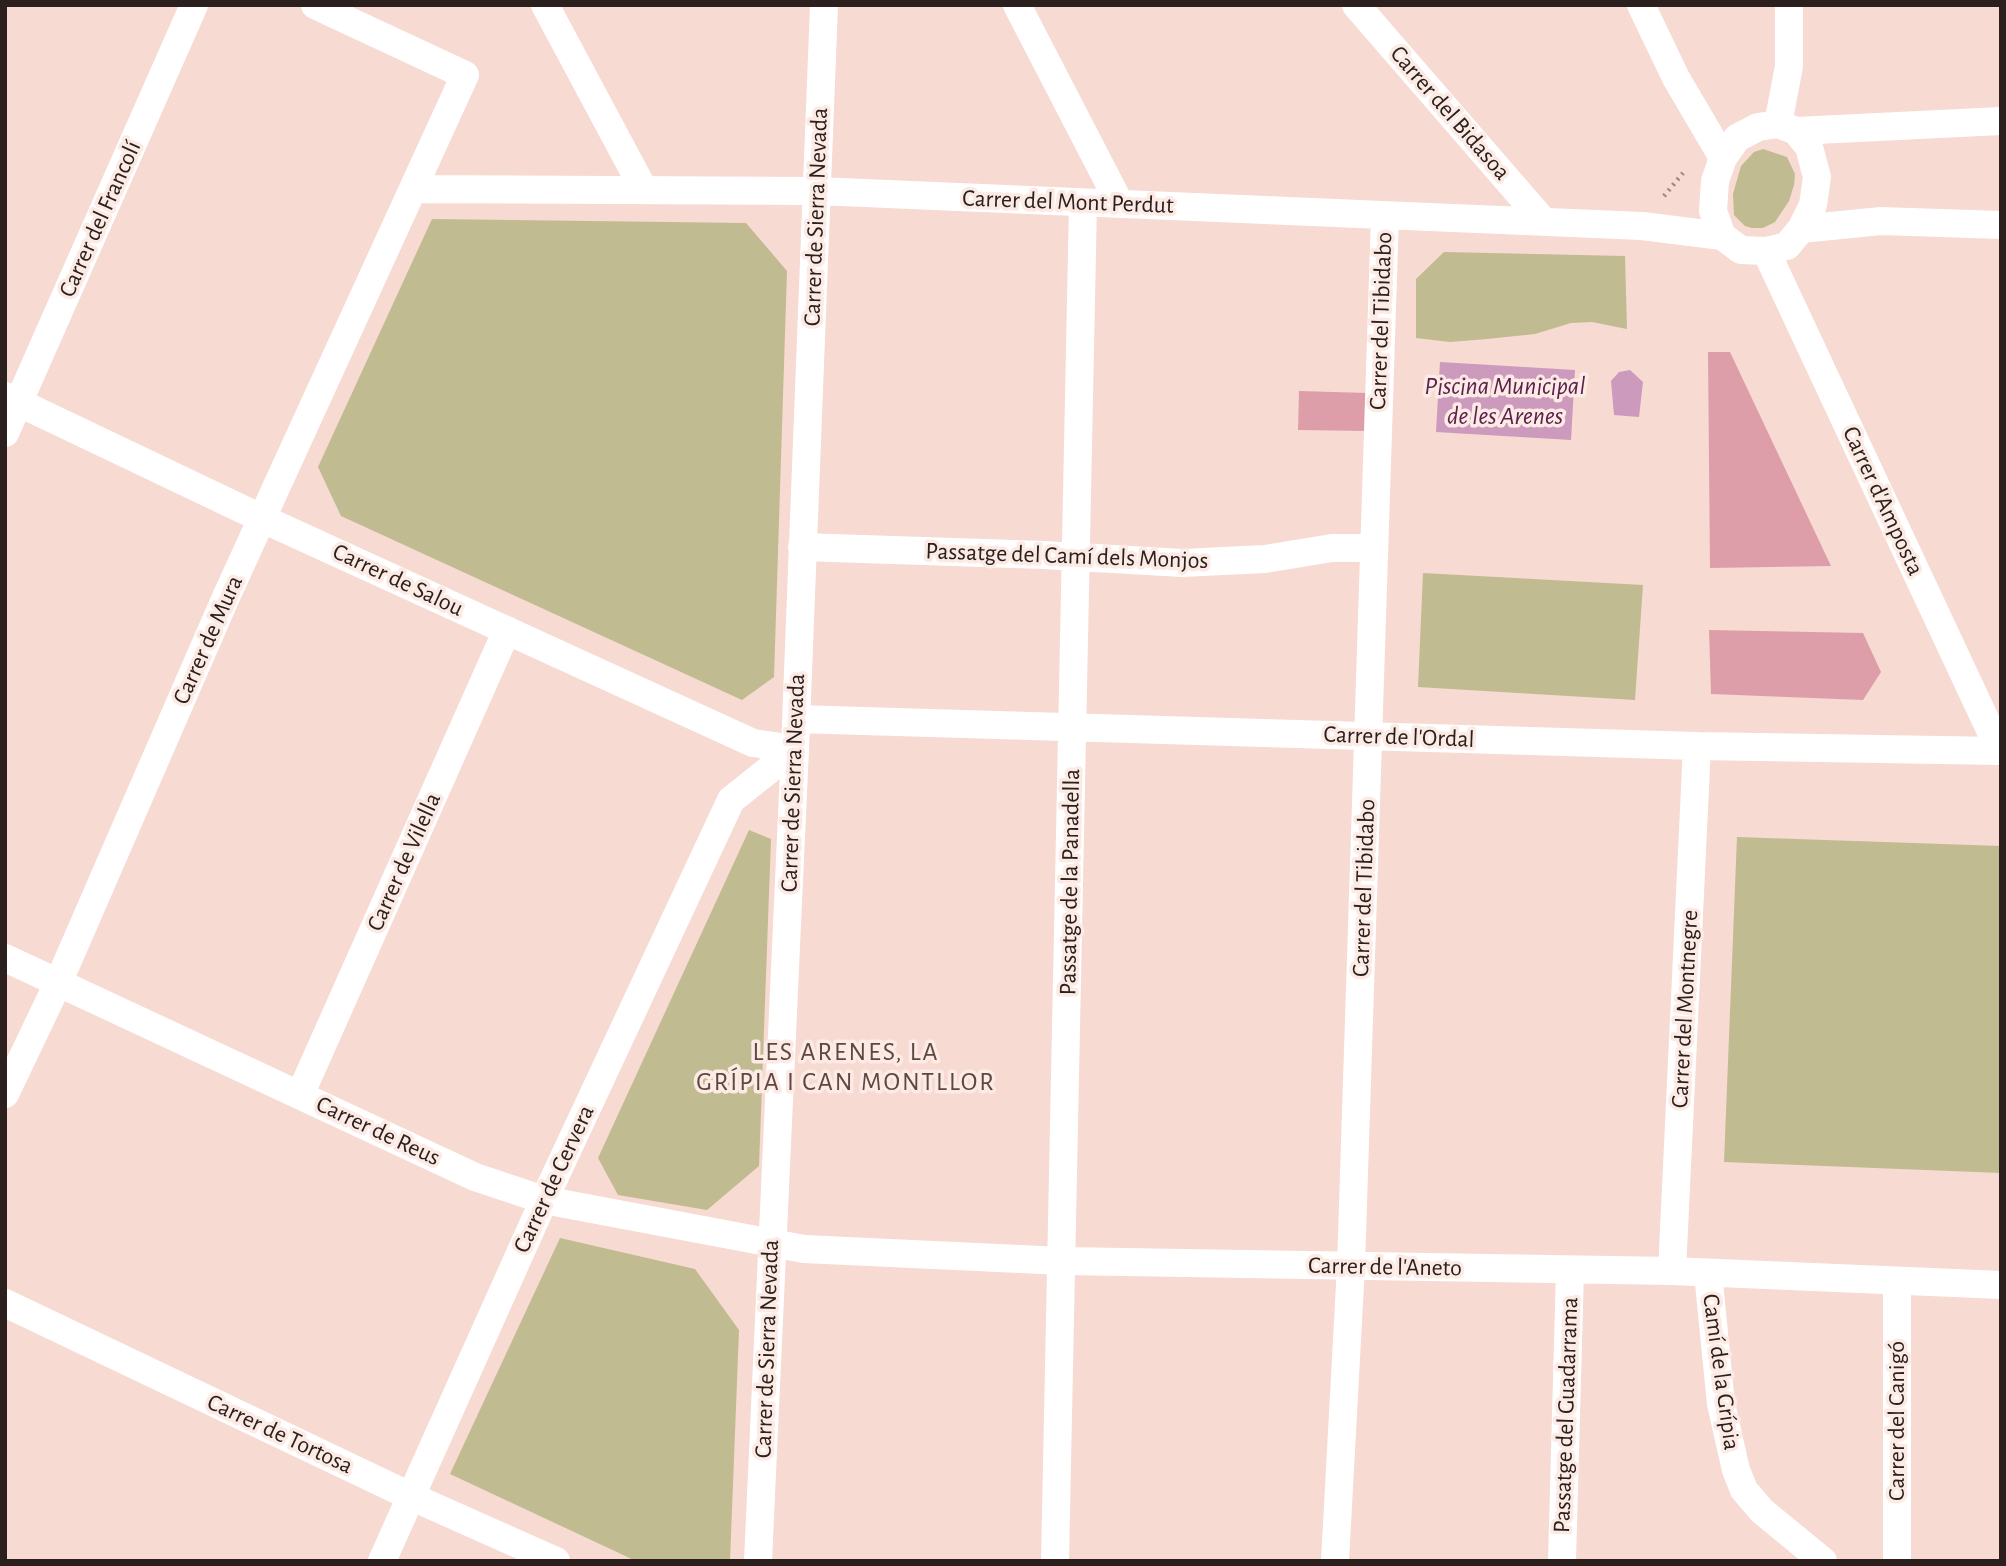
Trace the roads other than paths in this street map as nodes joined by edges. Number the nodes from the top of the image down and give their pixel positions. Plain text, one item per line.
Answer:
1 (194, 5) edge
2 (315, 5) edge
3 (545, 5) edge
4 (824, 5) edge
5 (1017, 5) edge
6 (1356, 5) edge
7 (1641, 5) edge
8 (1789, 5) edge
9 (2001, 121) edge
10 (1787, 128) junction
11 (1723, 158) junction
12 (414, 188) junction
13 (644, 190) junction
14 (817, 191) junction
15 (1083, 202) junction
16 (1120, 204) junction
17 (1385, 215) junction
18 (1544, 222) junction
19 (2001, 225) edge
20 (1801, 229) junction
21 (1722, 236) junction
22 (1766, 251) junction
23 (13, 399) edge
24 (5, 433) edge
25 (263, 519) junction
26 (802, 547) junction
27 (1374, 548) junction
28 (1076, 558) junction
29 (507, 630) junction
30 (797, 719) junction
31 (1073, 729) junction
32 (1369, 736) junction
33 (753, 743) junction
34 (1697, 746) junction
35 (795, 749) junction
36 (2000, 751) edge
37 (731, 800) junction
38 (5, 958) edge
39 (58, 981) junction
40 (5, 1094) edge
41 (300, 1095) junction
42 (544, 1200) junction
43 (771, 1241) junction
44 (1063, 1261) junction
45 (1351, 1266) junction
46 (1570, 1270) junction
47 (1672, 1271) junction
48 (1708, 1273) junction
49 (1897, 1281) junction
50 (2001, 1285) edge
51 (5, 1303) edge
52 (410, 1496) junction
53 (382, 1561) edge
54 (556, 1561) edge
55 (758, 1561) edge
56 (1055, 1561) edge
57 (1335, 1561) edge
58 (1562, 1561) edge
59 (1823, 1561) edge
60 (1897, 1561) edge

1 - 23 street, Carrer del Francolí
2 - 12 street, Carrer de Mura
3 - 13 street
4 - 14 street, Carrer de Sierra Nevada
5 - 16 street
6 - 18 street, Carrer del Bidasoa
7 - 11 street
8 - 10 street
9 - 10 street
10 - 11 street
10 - 20 street
11 - 21 street
12 - 13 street, Carrer del Mont Perdut
12 - 25 street, Carrer de Mura
13 - 14 street, Carrer del Mont Perdut
14 - 15 street, Carrer del Mont Perdut
14 - 26 street, Carrer de Sierra Nevada
15 - 16 street, Carrer del Mont Perdut
15 - 28 street, Passatge de la Panadella
16 - 17 street, Carrer del Mont Perdut
17 - 18 street, Carrer del Mont Perdut
17 - 27 street, Carrer del Tibidabo
18 - 21 street, Carrer del Mont Perdut
19 - 20 street
20 - 22 street
21 - 22 street
22 - 36 street, Carrer d'Amposta
23 - 24 street, Carrer del Francolí
23 - 25 street, Carrer de Salou
25 - 29 street, Carrer de Salou
25 - 39 street, Carrer de Mura
26 - 28 street, Passatge del Camí dels Monjos
26 - 30 street, Carrer de Sierra Nevada
27 - 28 street, Passatge del Camí dels Monjos
27 - 32 street, Carrer del Tibidabo
28 - 31 street, Passatge de la Panadella
29 - 33 street, Carrer de Salou
29 - 41 street, Carrer de Vilella
30 - 31 street, Carrer de l'Ordal
30 - 35 street, Carrer de Sierra Nevada
31 - 32 street, Carrer de l'Ordal
31 - 44 street, Passatge de la Panadella
32 - 34 street, Carrer de l'Ordal
32 - 45 street, Carrer del Tibidabo
33 - 35 street, Carrer de Salou
33 - 37 street, Carrer de Cervera
34 - 36 street, Carrer de l'Ordal
34 - 47 street, Carrer del Montnegre
35 - 37 street, Carrer de Cervera
35 - 43 street, Carrer de Sierra Nevada
37 - 42 street, Carrer de Cervera
38 - 39 street, Carrer de Reus
39 - 40 street, Carrer de Mura
39 - 41 street, Carrer de Reus
41 - 42 street, Carrer de Reus
42 - 43 street, Carrer de Reus
42 - 52 street, Carrer de Cervera
43 - 44 street, Carrer de l'Aneto
43 - 55 street, Carrer de Sierra Nevada
44 - 45 street, Carrer de l'Aneto
44 - 56 street, Passatge de la Panadella
45 - 46 street, Carrer de l'Aneto
45 - 57 street, Carrer del Tibidabo
46 - 47 street, Carrer de l'Aneto
46 - 58 street, Passatge del Guadarrama
47 - 48 street, Carrer de l'Aneto
48 - 49 street, Carrer de l'Aneto
48 - 59 street, Camí de la Grípia
49 - 50 street, Carrer de l'Aneto
49 - 60 street, Carrer del Canigó
51 - 52 street, Carrer de Tortosa
52 - 53 street, Carrer de Cervera
52 - 54 street, Carrer de Tortosa

